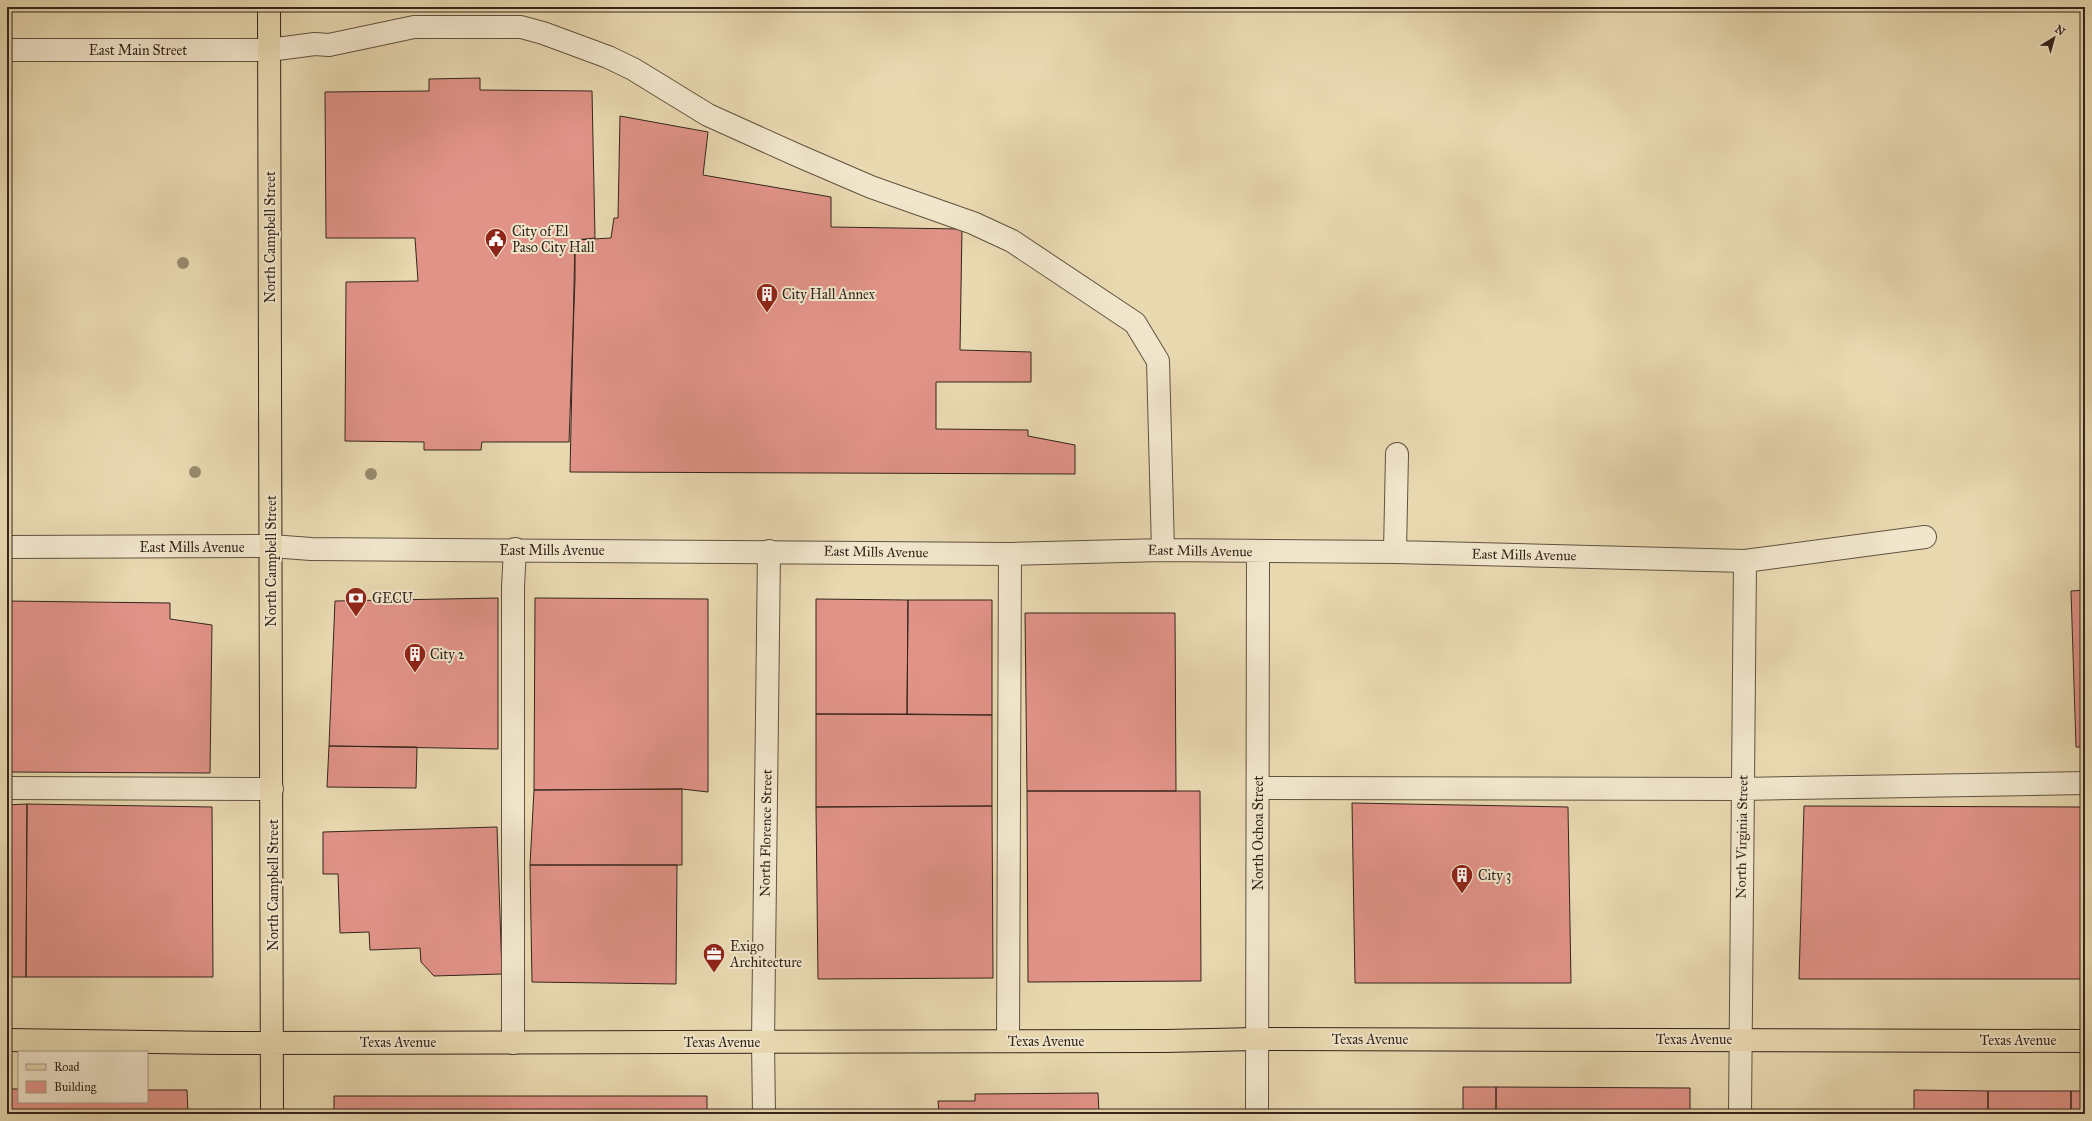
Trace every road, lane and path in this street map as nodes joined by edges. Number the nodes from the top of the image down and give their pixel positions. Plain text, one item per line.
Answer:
1 (269, 7) edge
2 (7, 50) edge
3 (269, 50) junction
4 (1397, 454) dead end
5 (1925, 537) dead end
6 (271, 546) junction
7 (7, 547) edge
8 (515, 549) junction
9 (1163, 550) junction
10 (769, 551) junction
11 (1258, 552) junction
12 (1395, 552) junction
13 (1010, 554) junction
14 (1745, 560) junction
15 (2085, 783) edge
16 (7, 788) edge
17 (1259, 788) junction
18 (272, 789) junction
19 (1742, 789) junction
20 (1256, 1038) junction
21 (1739, 1039) junction
22 (7, 1040) edge
23 (1008, 1041) junction
24 (2085, 1041) edge
25 (763, 1042) junction
26 (274, 1043) junction
27 (513, 1043) junction
28 (272, 1114) edge
29 (764, 1114) edge
30 (1257, 1114) edge
31 (1740, 1114) edge

1 - 3 main road, North Campbell Street
2 - 3 street, East Main Street
3 - 6 main road, North Campbell Street
3 - 9 street, East Main Street
4 - 12 street
5 - 14 street, East Mills Avenue
6 - 7 street, East Mills Avenue
6 - 8 street, East Mills Avenue
6 - 18 main road, North Campbell Street
8 - 10 street, East Mills Avenue
8 - 27 street
9 - 11 street, East Mills Avenue
9 - 13 street, East Mills Avenue
10 - 13 street, East Mills Avenue
10 - 25 street, North Florence Street
11 - 12 street, East Mills Avenue
11 - 17 street, North Ochoa Street
12 - 14 street, East Mills Avenue
13 - 23 street
14 - 19 street, North Virginia Street
15 - 19 street
16 - 18 street
17 - 19 street
17 - 20 street, North Ochoa Street
18 - 26 main road, North Campbell Street
19 - 21 street, North Virginia Street
20 - 21 main road, Texas Avenue
20 - 23 main road, Texas Avenue
20 - 30 street, North Ochoa Street
21 - 24 main road, Texas Avenue
21 - 31 street, North Virginia Street
22 - 26 main road, Texas Avenue
23 - 25 main road, Texas Avenue
25 - 27 main road, Texas Avenue
25 - 29 street, North Florence Street
26 - 27 main road, Texas Avenue
26 - 28 main road, North Campbell Street

